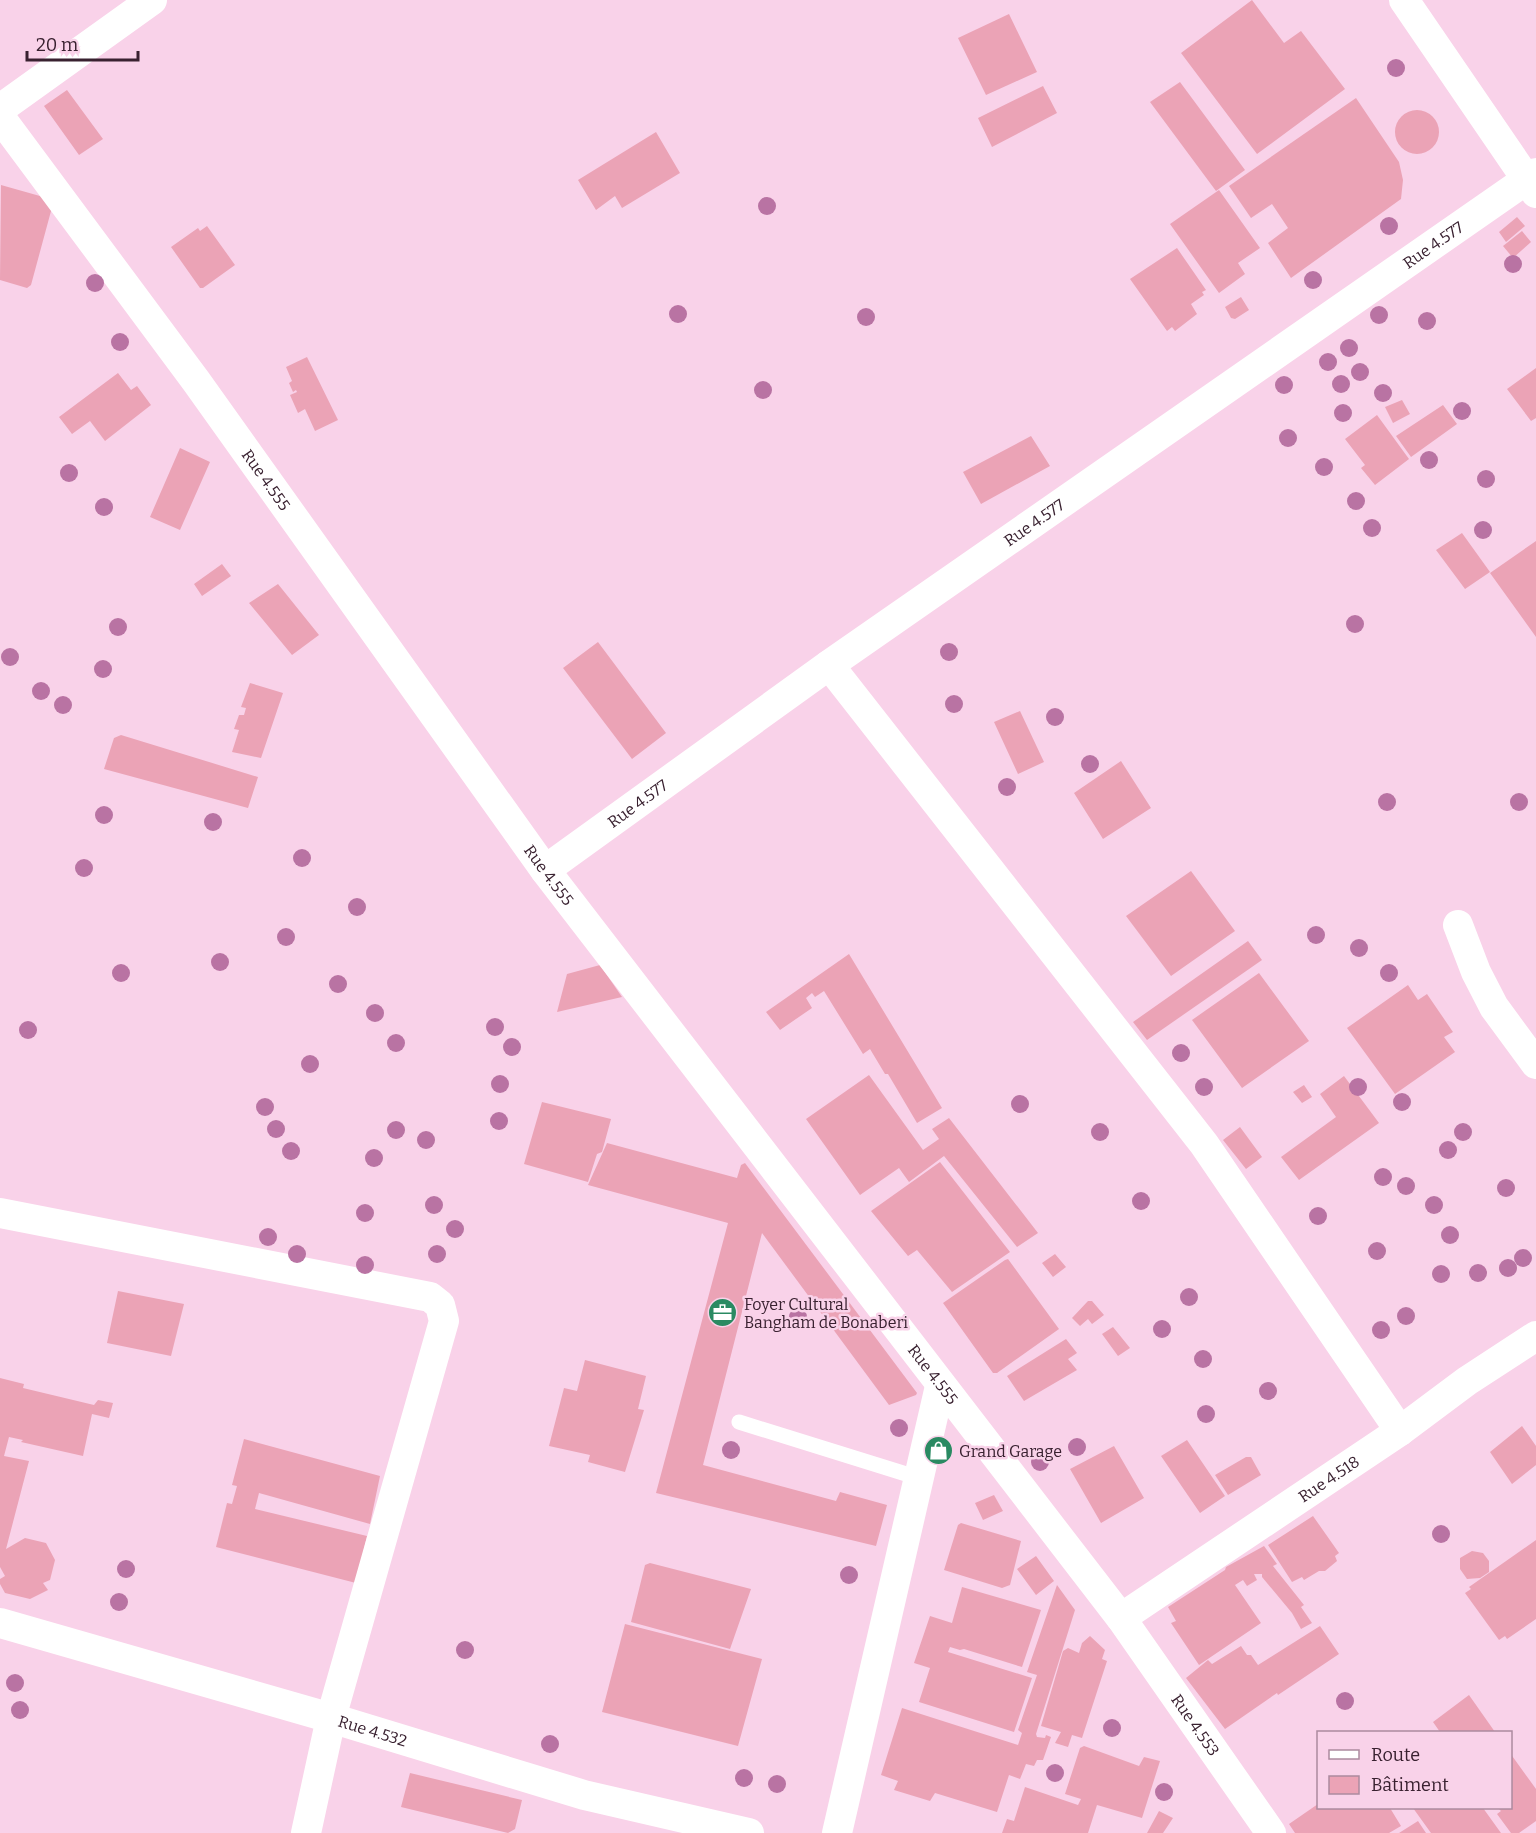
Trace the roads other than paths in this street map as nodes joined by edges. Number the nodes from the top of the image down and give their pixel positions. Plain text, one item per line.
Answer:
1 (152, 0) edge
2 (1404, 0) edge
3 (0, 109) edge
4 (0, 117) edge
5 (1533, 182) edge
6 (829, 665) junction
7 (545, 870) junction
8 (1458, 925) dead end
9 (1536, 1064) edge
10 (0, 1213) edge
11 (1535, 1336) edge
12 (940, 1386) junction
13 (739, 1422) dead end
14 (1400, 1431) junction
15 (919, 1478) junction
16 (1121, 1618) junction
17 (0, 1623) edge
18 (331, 1718) junction
19 (306, 1833) edge
20 (748, 1833) edge
21 (837, 1833) edge
22 (1271, 1833) edge

1 - 3 street
2 - 5 street
4 - 7 street, Rue 4.555
5 - 6 street, Rue 4.577
6 - 7 street, Rue 4.577
6 - 14 street
7 - 12 street, Rue 4.555
8 - 9 street
10 - 18 street
11 - 14 street, Rue 4.518
12 - 15 street
12 - 16 street, Rue 4.555
13 - 15 lane
14 - 16 street, Rue 4.518
15 - 21 street
16 - 22 street, Rue 4.553
17 - 18 street, Rue 4.532
18 - 19 street
18 - 20 street, Rue 4.532

